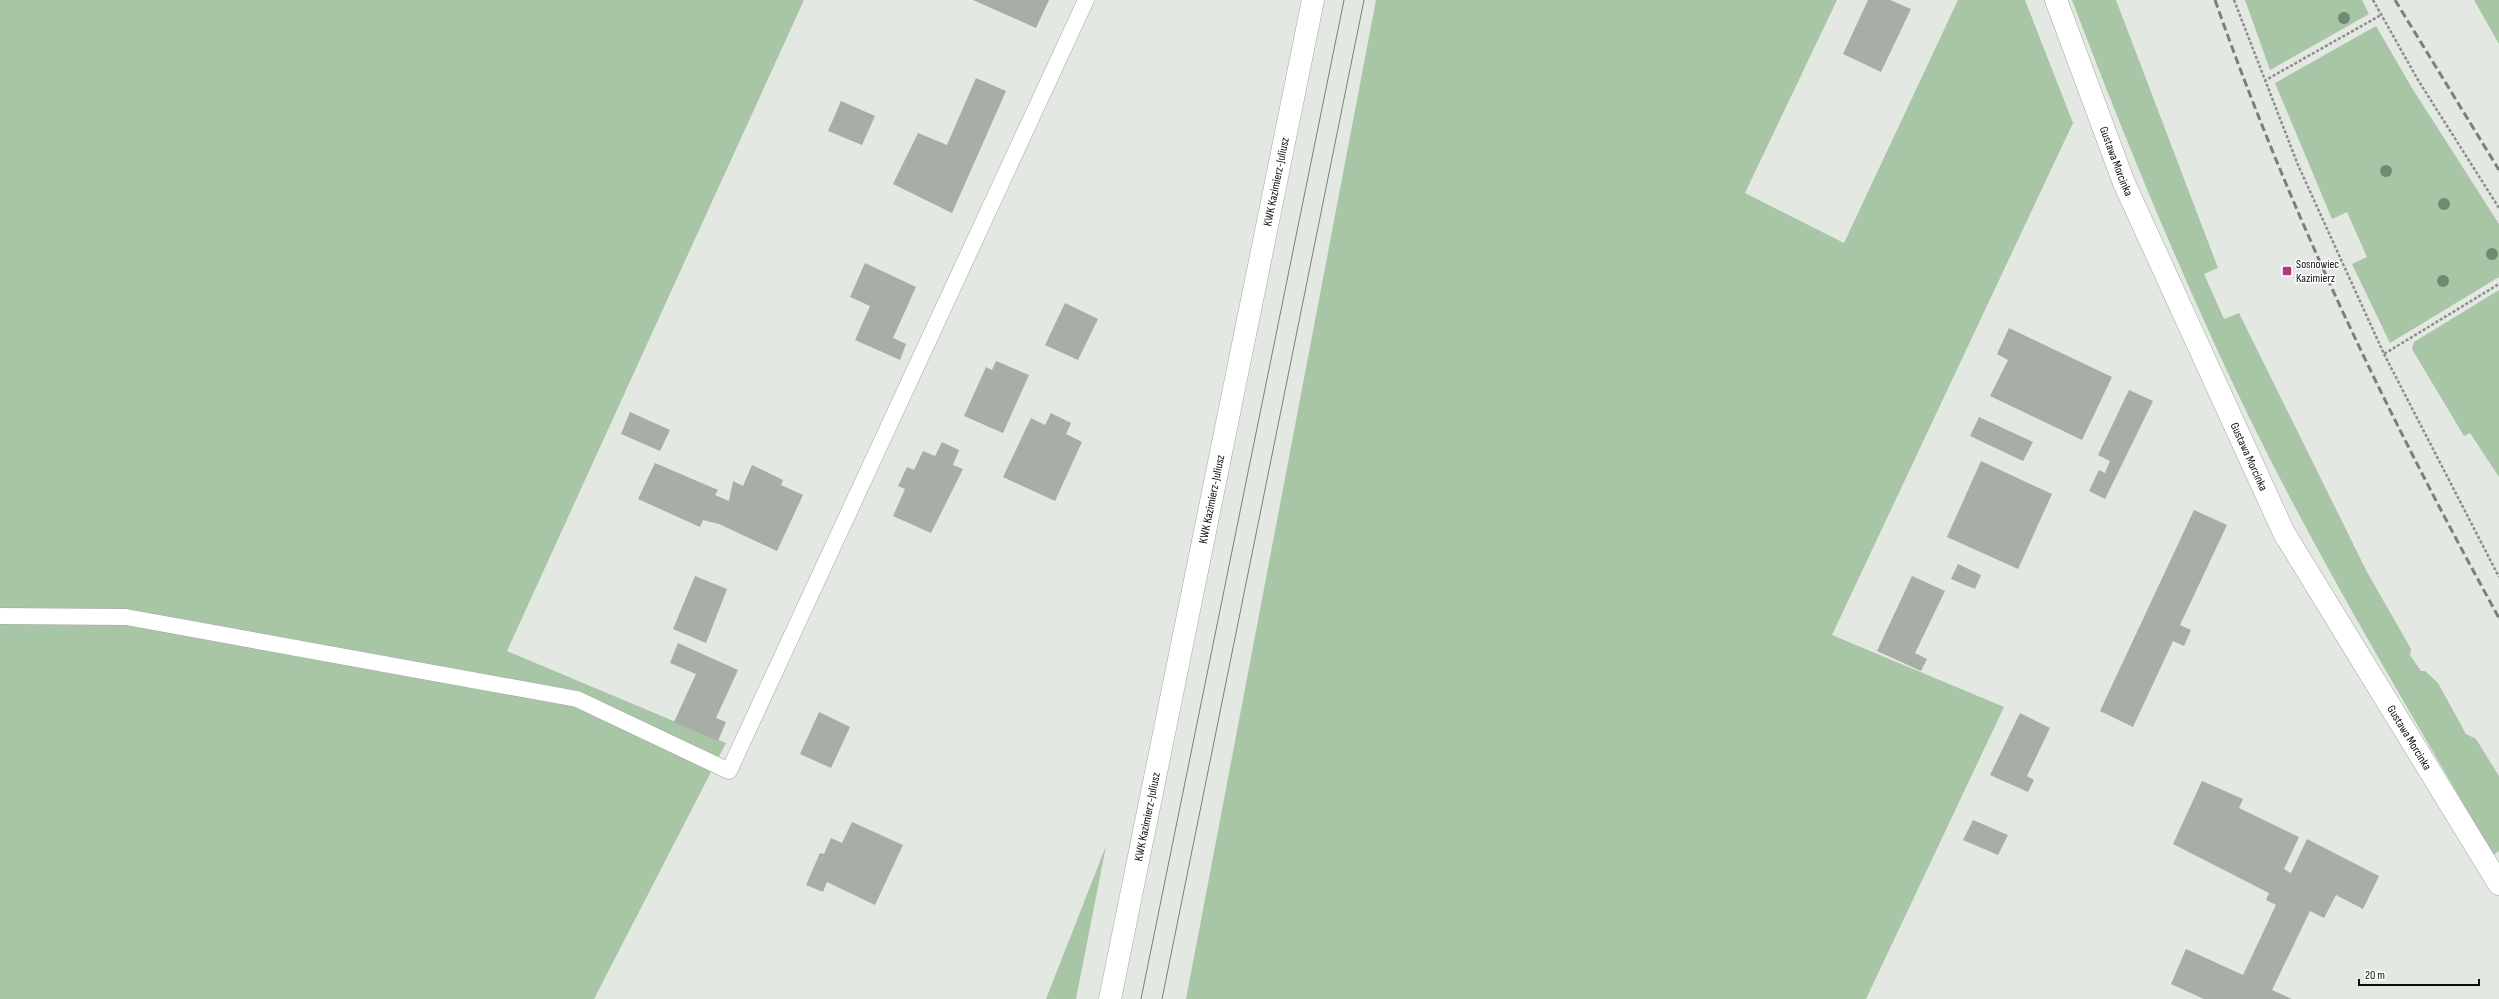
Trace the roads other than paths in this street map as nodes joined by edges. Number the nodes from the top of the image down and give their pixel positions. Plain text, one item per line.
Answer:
1 (1086, 0) edge
2 (1313, 0) edge
3 (2056, 0) edge
4 (0, 616) edge
5 (2499, 884) edge
6 (1110, 999) edge

1 - 4 lane
2 - 6 street, KWK Kazimierz-Juliusz
3 - 5 street, Gustawa Morcinka

